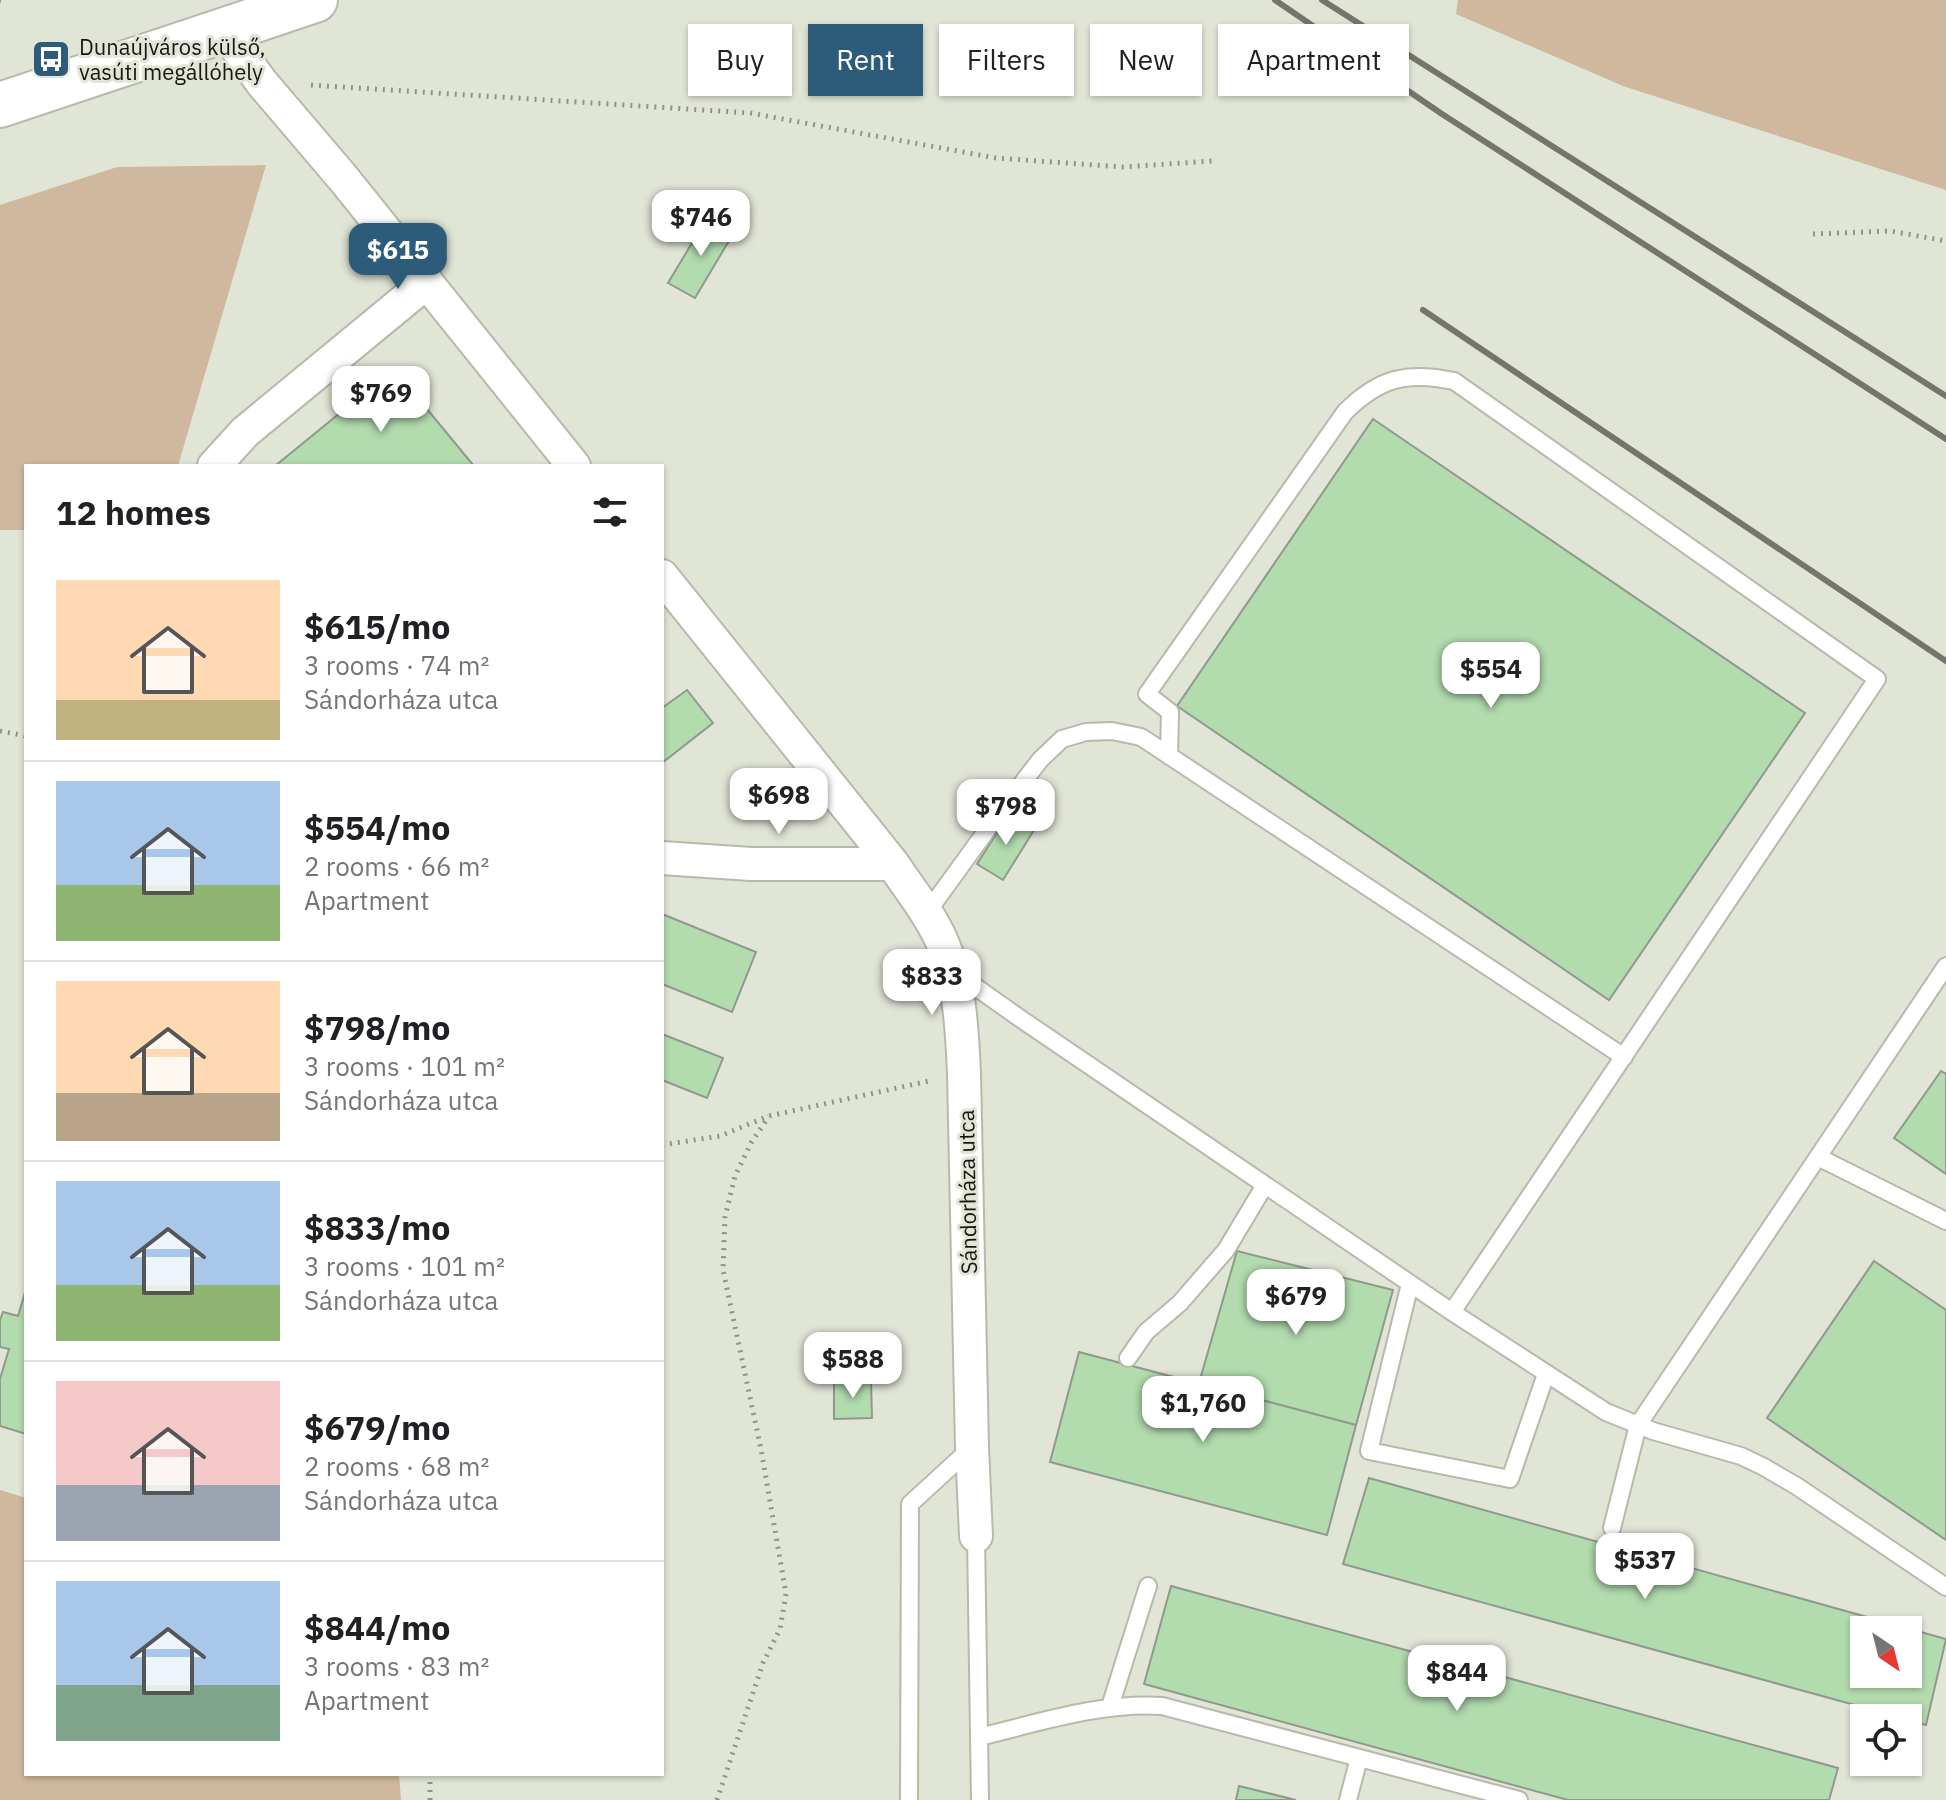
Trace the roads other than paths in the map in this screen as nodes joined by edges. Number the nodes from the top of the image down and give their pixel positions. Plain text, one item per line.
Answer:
1 (315, 0) edge
2 (223, 29) junction
3 (0, 105) edge
4 (427, 282) junction
5 (216, 464) edge
6 (572, 464) edge
7 (664, 578) edge
8 (1169, 756) junction
9 (664, 858) edge
10 (893, 864) junction
11 (926, 914) junction
12 (1946, 966) edge
13 (952, 970) junction
14 (1624, 1057) junction
15 (1818, 1157) junction
16 (1265, 1185) junction
17 (1946, 1221) edge
18 (1410, 1284) junction
19 (1452, 1312) junction
20 (1128, 1358) dead end
21 (1546, 1374) junction
22 (1638, 1425) junction
23 (972, 1447) junction
24 (1612, 1528) dead end
25 (976, 1536) joint
26 (1148, 1586) dead end
27 (1946, 1587) edge
28 (1110, 1707) junction
29 (979, 1737) junction
30 (1359, 1758) junction
31 (909, 1800) edge
32 (980, 1800) edge
33 (1348, 1800) edge
34 (1519, 1800) edge

1 - 2 main road
2 - 3 main road
2 - 4 street
4 - 5 street
4 - 6 street
7 - 10 street, Sándorháza utca
8 - 11 lane
8 - 14 lane
8 - 14 lane
9 - 10 street
10 - 11 street, Sándorháza utca
11 - 13 street, Sándorháza utca
12 - 15 lane
13 - 16 lane
13 - 23 street, Sándorháza utca
14 - 19 lane
15 - 17 lane
15 - 22 lane
16 - 18 lane
16 - 20 lane
18 - 19 lane
18 - 21 lane
19 - 21 lane
21 - 22 lane
22 - 24 lane
22 - 27 lane
23 - 25 street, Sándorháza utca
23 - 31 lane
25 - 29 lane
26 - 28 lane
28 - 29 lane
28 - 30 lane
29 - 32 lane
30 - 33 lane
30 - 34 lane

